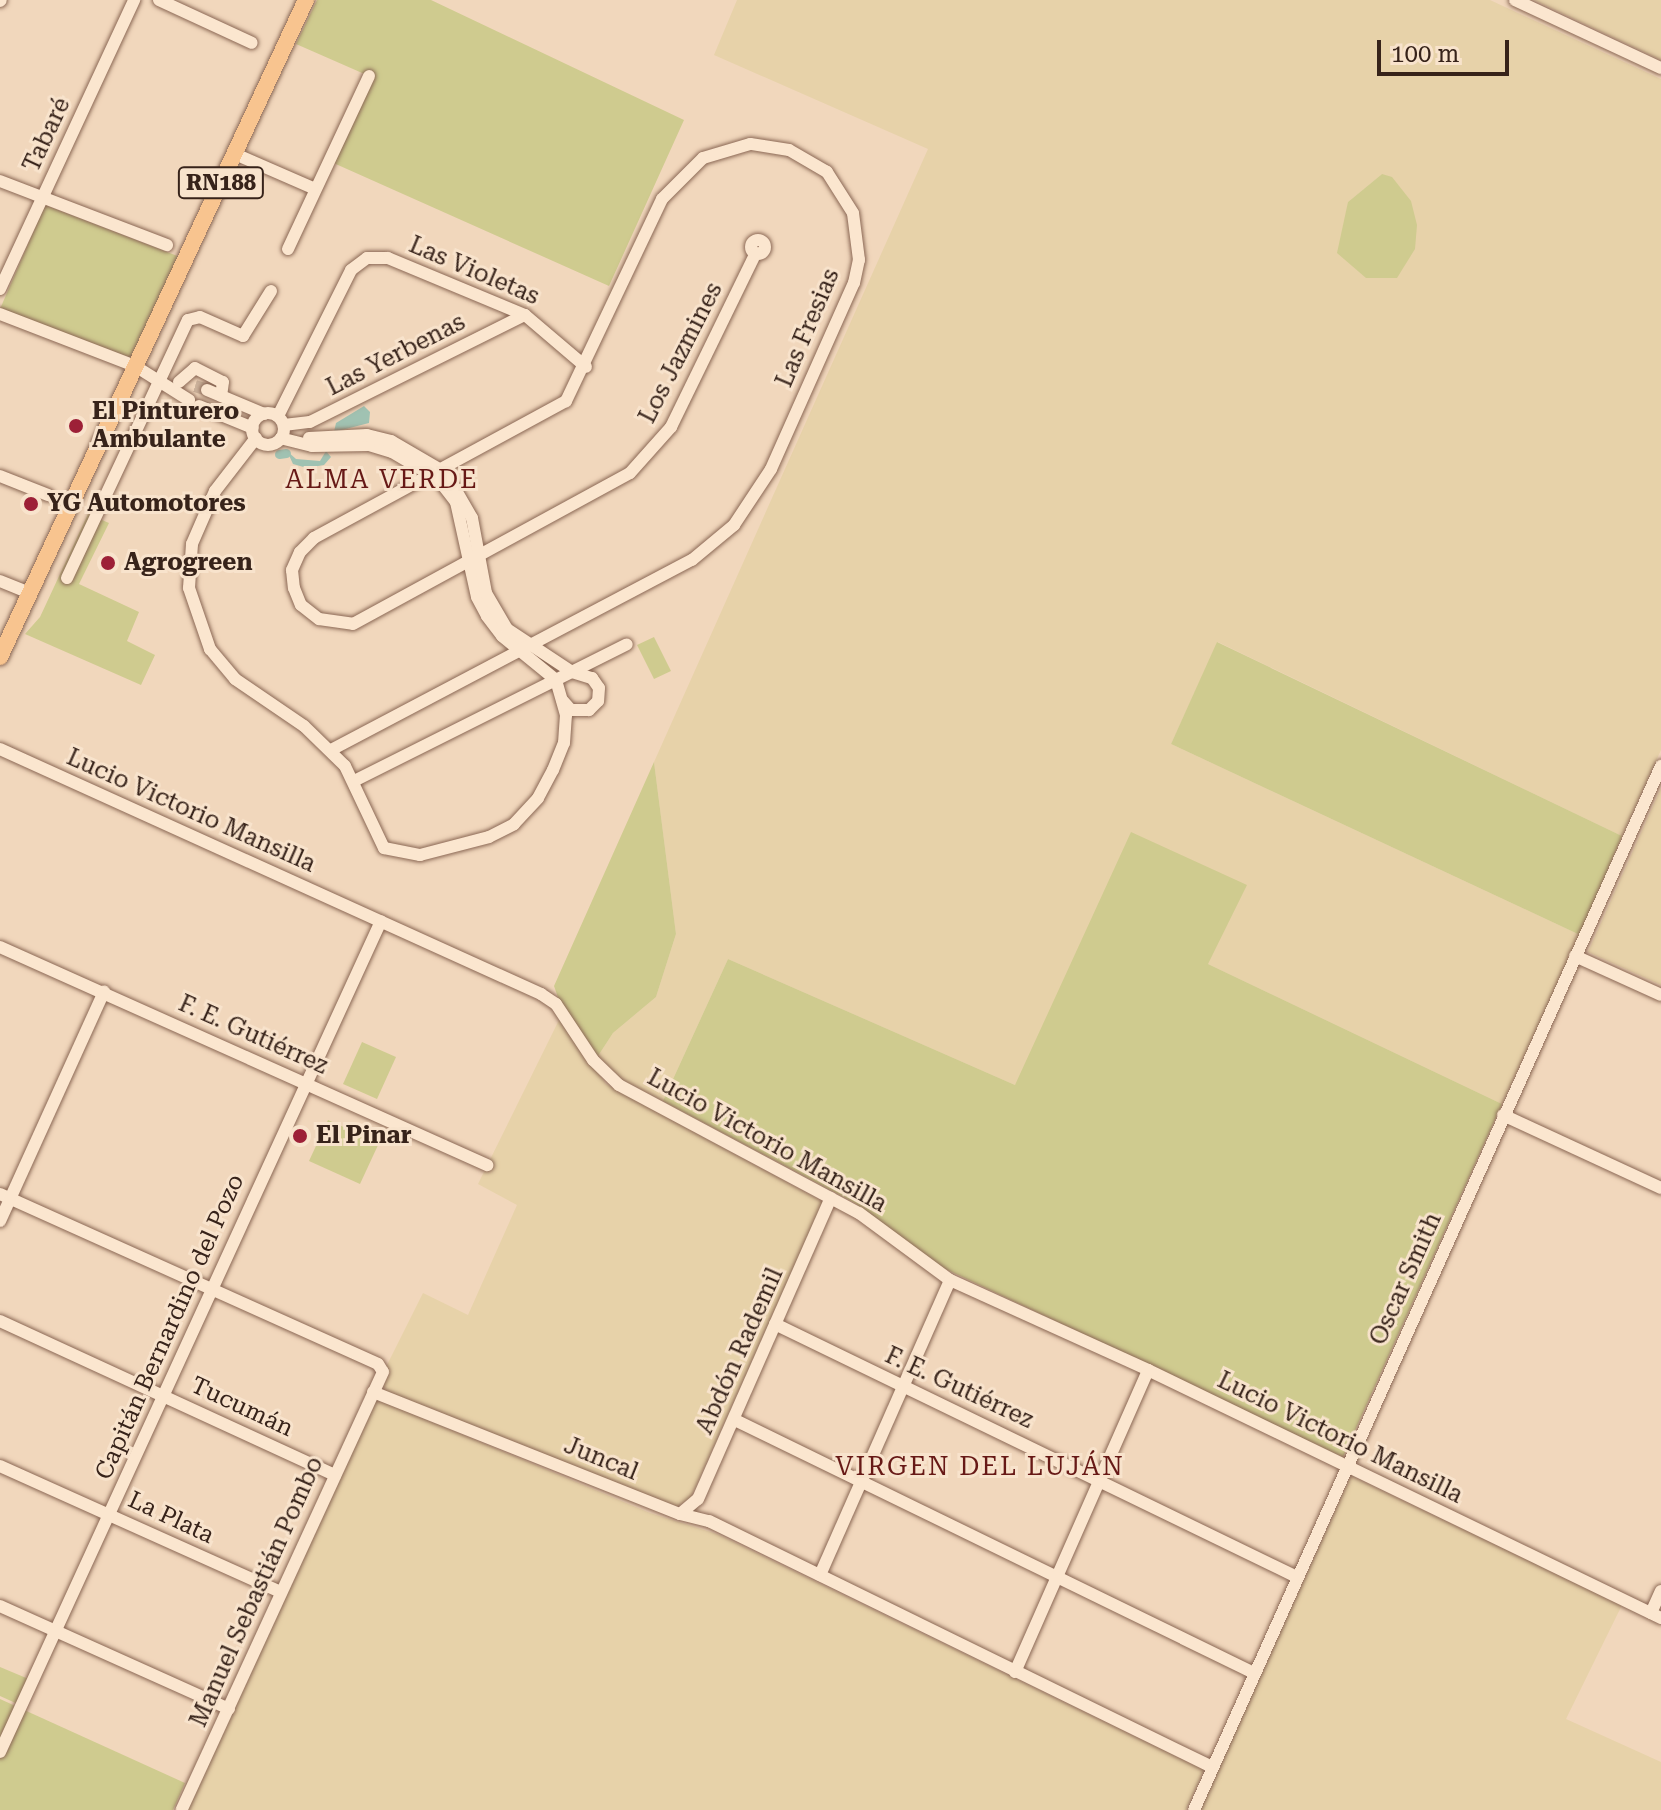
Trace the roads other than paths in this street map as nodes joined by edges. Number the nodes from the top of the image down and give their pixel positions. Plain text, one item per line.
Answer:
1 (134, 0) edge
2 (159, 0) edge
3 (306, 0) edge
4 (1515, 0) edge
5 (252, 43) dead end
6 (1661, 68) edge
7 (369, 76) dead end
8 (235, 154) junction
9 (0, 181) edge
10 (315, 189) junction
11 (42, 197) junction
12 (167, 245) dead end
13 (288, 249) dead end
14 (756, 253) dead end
15 (0, 289) edge
16 (271, 291) dead end
17 (0, 314) edge
18 (525, 315) junction
19 (135, 366) junction
20 (586, 367) junction
21 (159, 382) junction
22 (179, 382) junction
23 (221, 396) junction
24 (278, 425) junction
25 (254, 433) junction
26 (435, 471) junction
27 (0, 476) edge
28 (48, 495) dead end
29 (91, 528) junction
30 (103, 535) dead end
31 (474, 559) junction
32 (74, 575) dead end
33 (0, 581) edge
34 (29, 593) junction
35 (627, 644) dead end
36 (525, 649) junction
37 (0, 657) edge
38 (576, 673) junction
39 (556, 680) junction
40 (562, 698) junction
41 (0, 749) edge
42 (331, 750) junction
43 (1661, 766) edge
44 (354, 781) junction
45 (381, 921) junction
46 (0, 947) edge
47 (1575, 956) junction
48 (104, 992) junction
49 (1661, 995) edge
50 (305, 1083) junction
51 (1503, 1115) junction
52 (487, 1165) dead end
53 (1661, 1188) edge
54 (5, 1197) edge
55 (831, 1198) junction
56 (0, 1221) edge
57 (950, 1280) junction
58 (211, 1290) junction
59 (0, 1321) edge
60 (775, 1324) junction
61 (1148, 1370) junction
62 (903, 1386) junction
63 (373, 1392) junction
64 (163, 1395) junction
65 (735, 1420) junction
66 (0, 1466) edge
67 (1347, 1466) junction
68 (335, 1475) junction
69 (861, 1480) junction
70 (1101, 1480) junction
71 (109, 1514) junction
72 (680, 1514) junction
73 (820, 1575) junction
74 (1058, 1576) junction
75 (1297, 1577) junction
76 (1661, 1591) edge
77 (280, 1592) junction
78 (0, 1606) edge
79 (1656, 1615) edge
80 (56, 1631) junction
81 (1015, 1672) junction
82 (1254, 1673) junction
83 (229, 1709) junction
84 (0, 1752) edge
85 (1212, 1767) junction
86 (182, 1810) edge
87 (1194, 1810) edge

1 - 11 street, Tabaré
2 - 5 street
3 - 8 main road, RN188
4 - 6 street
7 - 10 street
8 - 10 street
8 - 19 main road, RN188
9 - 11 street
10 - 13 street
11 - 12 street
11 - 15 street, Tabaré
14 - 31 street, Los Jazmines
16 - 21 street
17 - 19 street
18 - 20 street, Las Violetas
18 - 24 street, Las Yerbenas
18 - 24 street, Las Violetas
19 - 21 street
19 - 34 main road, RN188
20 - 26 street, Las Fresias
20 - 36 street, Las Fresias
21 - 22 street
21 - 25 street
21 - 29 street
22 - 23 street
22 - 23 street
23 - 24 street
24 - 25 street, Las Violetas
24 - 25 street
24 - 26 street
25 - 42 street, Las Violetas
26 - 31 street
26 - 31 street, Los Jazmines
27 - 28 street
29 - 30 street
29 - 32 street
31 - 36 street
33 - 34 street
34 - 37 main road, RN188
35 - 38 street
36 - 38 street
36 - 39 street
36 - 42 street, Las Fresias
38 - 39 street
38 - 40 street
38 - 40 street
39 - 40 street, Las Violetas
39 - 44 street
40 - 44 street, Las Violetas
41 - 45 street, Lucio Victorio Mansilla
42 - 44 street, Las Violetas
43 - 47 street, Oscar Smith
45 - 50 street, Capitán Bernardino del Pozo
45 - 55 street, Lucio Victorio Mansilla
46 - 48 street, F. E. Gutiérrez
47 - 49 street
47 - 51 street, Oscar Smith
48 - 50 street, F. E. Gutiérrez
48 - 54 street
50 - 52 street, F. E. Gutiérrez
50 - 58 street, Capitán Bernardino del Pozo
51 - 53 street
51 - 67 street, Oscar Smith
54 - 56 street
54 - 58 street
55 - 57 street, Lucio Victorio Mansilla
55 - 60 street, Abdón Rademil
57 - 61 street, Lucio Victorio Mansilla
57 - 62 street
58 - 63 street
58 - 64 street, Capitán Bernardino del Pozo
59 - 64 street, Tucumán
60 - 62 street, F. E. Gutiérrez
60 - 65 street, Abdón Rademil
61 - 67 street, Lucio Victorio Mansilla
61 - 70 street
62 - 69 street
62 - 70 street, F. E. Gutiérrez
63 - 68 street, Manuel Sebastián Pombo
63 - 72 street, Juncal
64 - 68 street, Tucumán
64 - 71 street, Capitán Bernardino del Pozo
65 - 69 street
65 - 72 street, Abdón Rademil
66 - 71 street, La Plata
67 - 75 street, Oscar Smith
67 - 79 street, Lucio Victorio Mansilla
68 - 77 street, Manuel Sebastián Pombo
69 - 73 street
69 - 74 street
70 - 74 street
70 - 75 street, F. E. Gutiérrez
71 - 77 street, La Plata
71 - 80 street, Capitán Bernardino del Pozo
72 - 73 street, Juncal
73 - 81 street, Juncal
74 - 81 street
74 - 82 street
75 - 82 street, Oscar Smith
76 - 79 street
77 - 83 street, Manuel Sebastián Pombo
78 - 80 street
80 - 83 street
80 - 84 street, Capitán Bernardino del Pozo
81 - 85 street, Juncal
82 - 85 street, Oscar Smith
83 - 86 street, Manuel Sebastián Pombo
85 - 87 street, Oscar Smith

